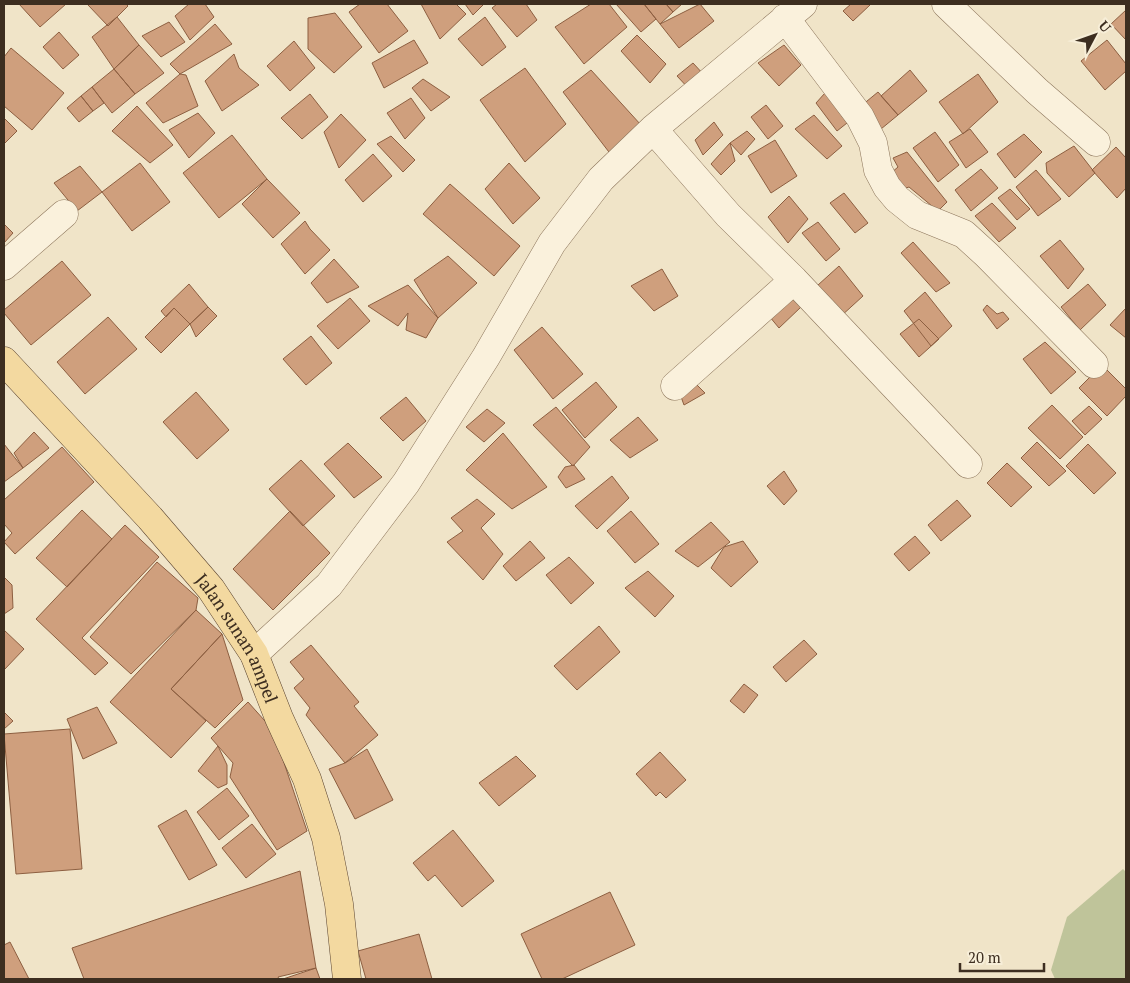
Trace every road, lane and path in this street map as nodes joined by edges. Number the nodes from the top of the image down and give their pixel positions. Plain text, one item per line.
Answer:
1 (946, 4) edge
2 (794, 11) edge
3 (653, 129) junction
4 (1096, 142) dead end
5 (64, 214) dead end
6 (4, 266) edge
7 (794, 280) junction
8 (4, 361) edge
9 (1094, 364) dead end
10 (675, 386) dead end
11 (968, 464) dead end
12 (254, 654) junction
13 (347, 979) edge

1 - 4 street
2 - 3 street
2 - 9 street
3 - 7 street
3 - 12 street
5 - 6 street
7 - 10 street
7 - 11 street
8 - 12 main road, Jalan sunan ampel
12 - 13 main road, Jalan sunan ampel

